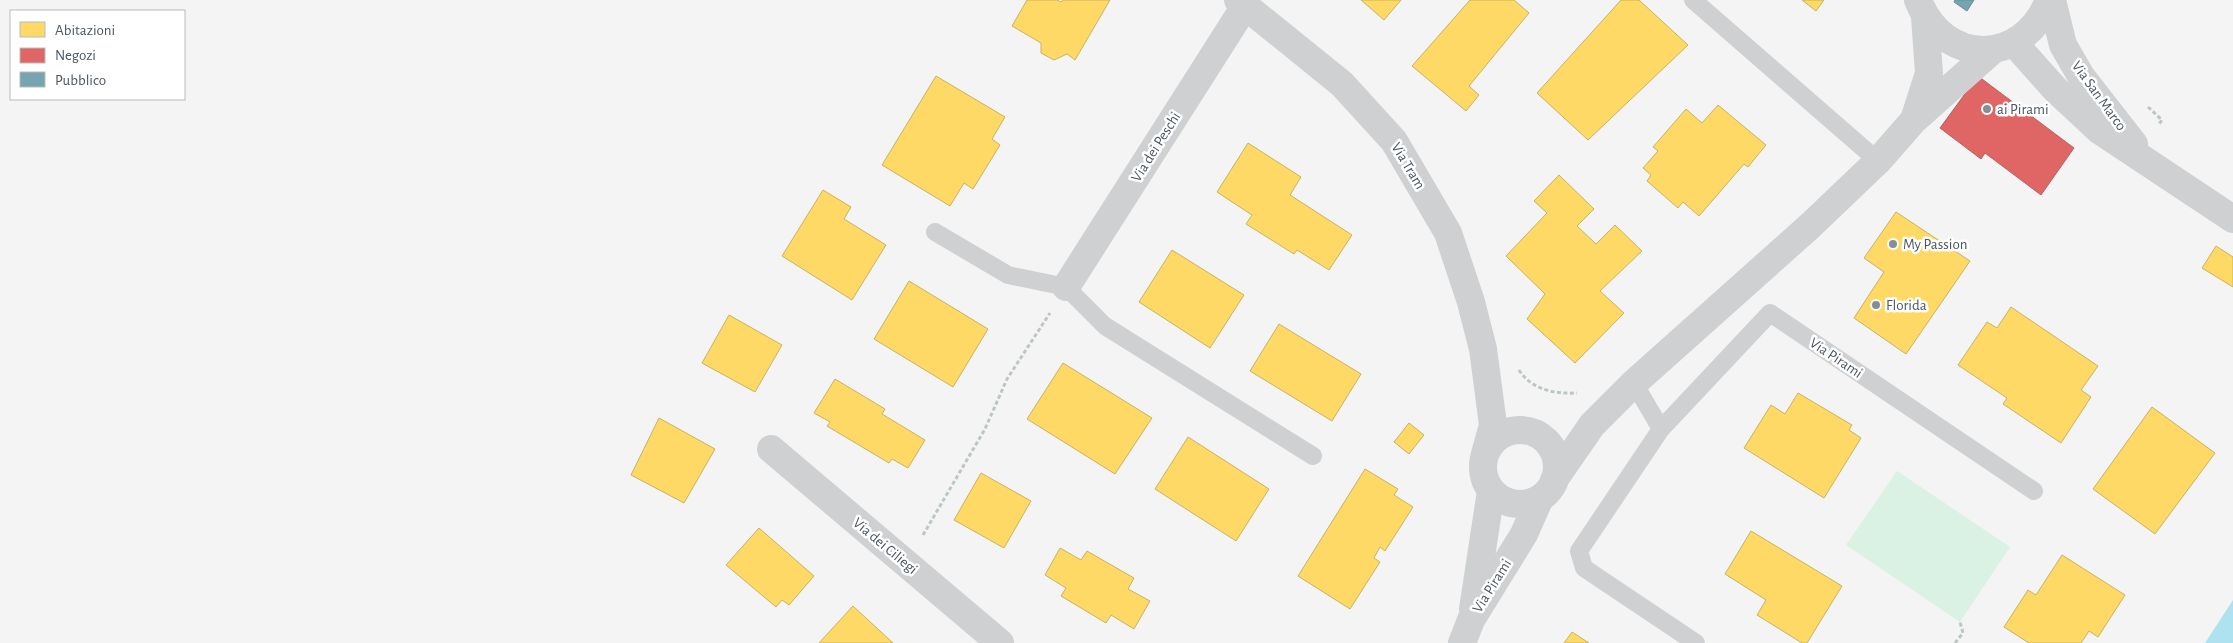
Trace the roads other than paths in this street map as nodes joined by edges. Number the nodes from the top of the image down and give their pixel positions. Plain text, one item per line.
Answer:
1 (1694, 0) edge
2 (2050, 0) edge
3 (1241, 3) edge
4 (1921, 8) edge
5 (2004, 46) junction
6 (1914, 120) junction
7 (2145, 160) junction
8 (1878, 161) junction
9 (2233, 220) edge
10 (935, 232) dead end
11 (1066, 287) junction
12 (1634, 383) junction
13 (1488, 389) junction
14 (1592, 425) junction
15 (1661, 429) junction
16 (1532, 434) junction
17 (771, 450) dead end
18 (1485, 454) junction
19 (1313, 456) dead end
20 (1547, 489) junction
21 (1491, 491) junction
22 (2034, 491) dead end
23 (1466, 631) edge
24 (1000, 643) edge
25 (1696, 643) edge

1 - 8 lane
2 - 5 street, Via San Marco
2 - 7 street, Via San Marco
3 - 11 street, Via dei Peschi
3 - 13 street, Via Tram
4 - 5 street
4 - 6 street, Via Pirami
5 - 6 street, Via Pirami
5 - 7 street, Via San Marco
6 - 8 street, Via Pirami
7 - 9 street, Via San Marco
8 - 12 street, Via Pirami
10 - 11 lane
11 - 19 lane
12 - 14 street, Via Pirami
12 - 15 lane
13 - 16 street
13 - 18 street, Via Tram
14 - 16 street
14 - 20 street, Via Pirami
15 - 22 lane, Via Pirami
15 - 25 lane, Via Pirami
16 - 18 street
16 - 20 street, Via Pirami
17 - 24 street, Via dei Ciliegi
18 - 21 street, Via Pirami
20 - 21 street
20 - 23 street, Via Pirami
21 - 23 street, Via Pirami

